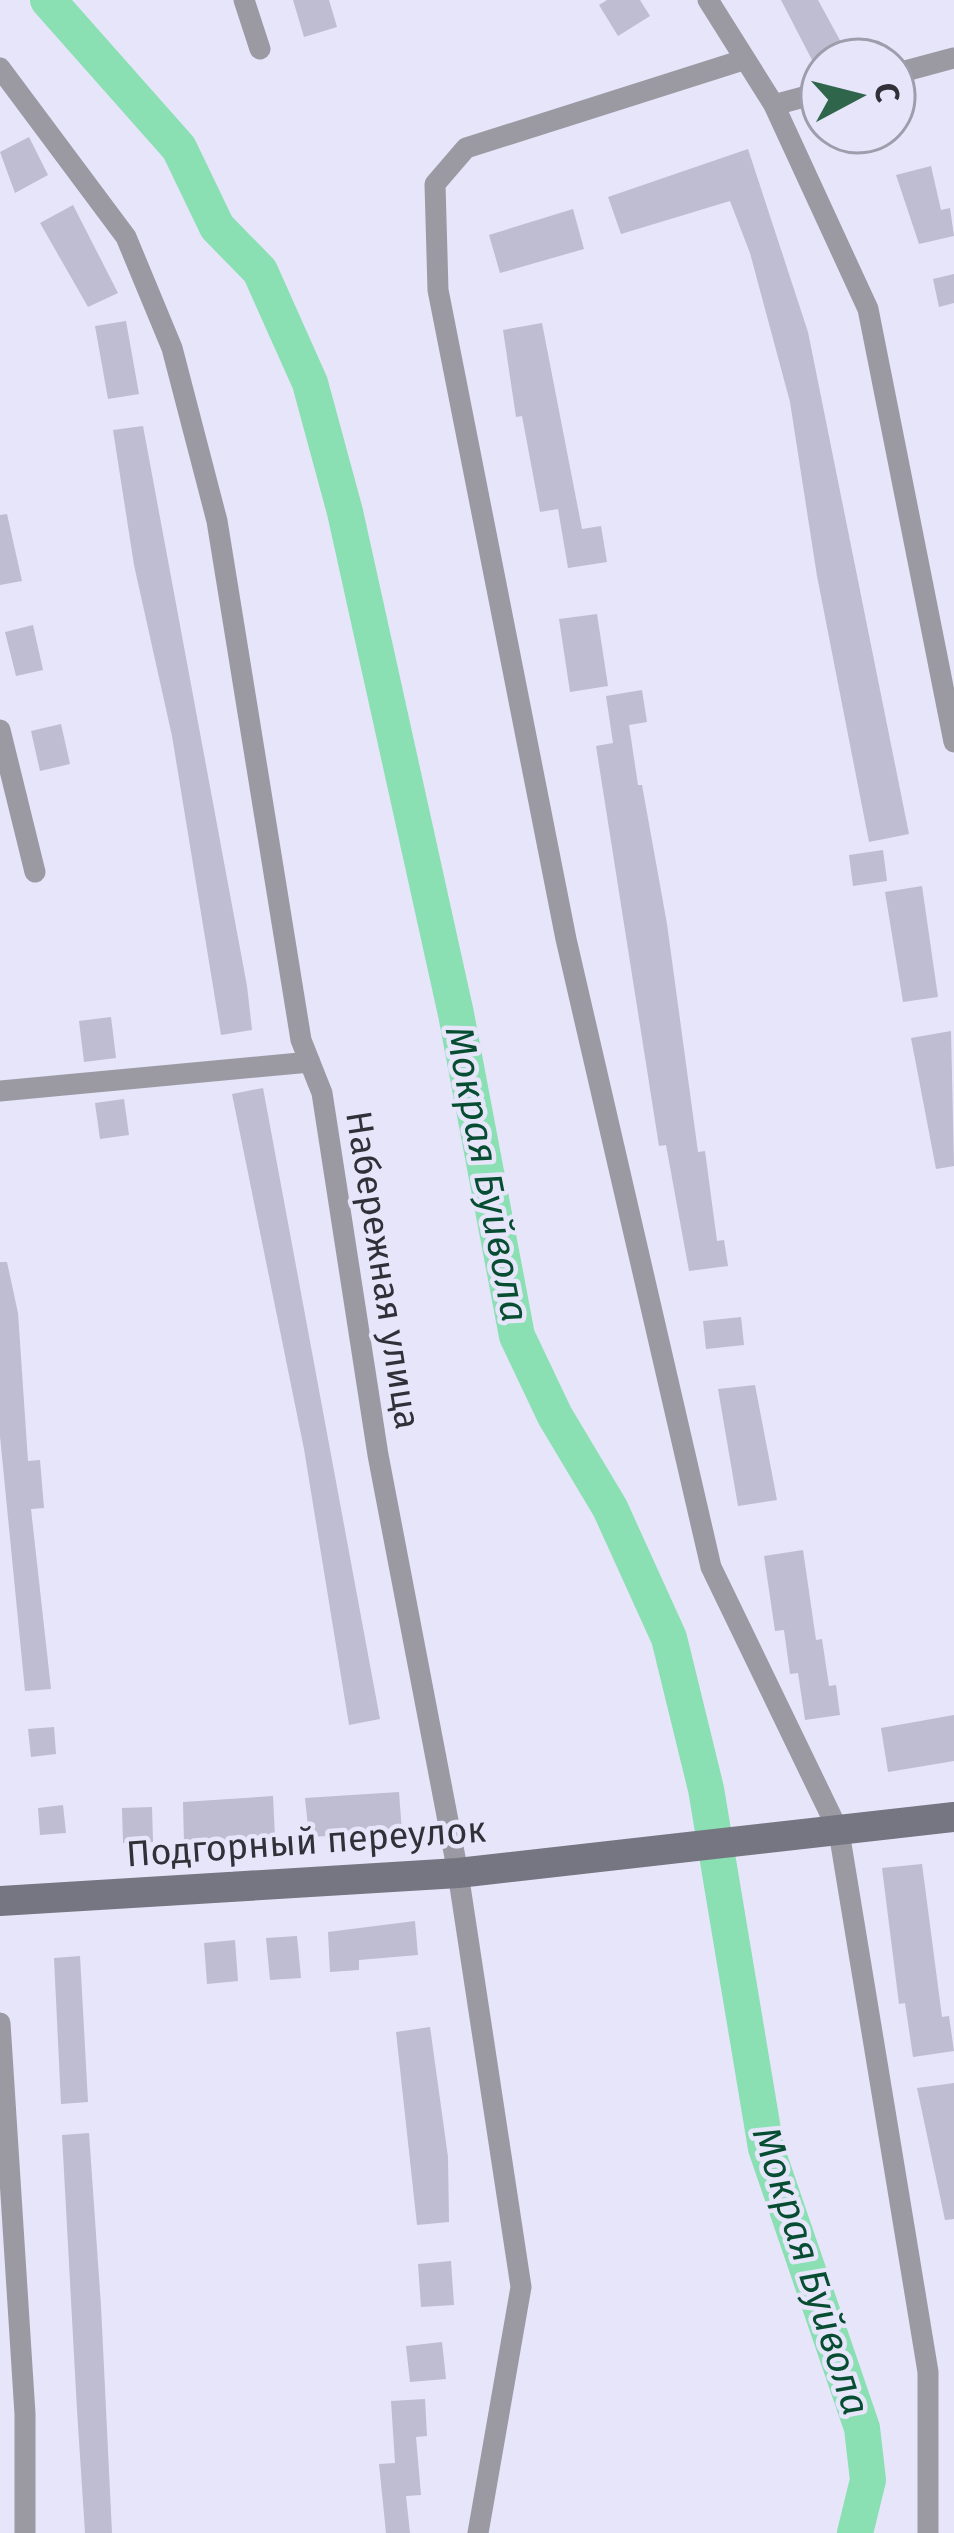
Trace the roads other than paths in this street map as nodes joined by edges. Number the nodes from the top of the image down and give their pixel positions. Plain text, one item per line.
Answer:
1 (244, 0) edge
2 (708, 0) edge
3 (260, 49) dead end
4 (954, 58) edge
5 (743, 59) junction
6 (0, 68) edge
7 (918, 68) edge
8 (798, 98) edge
9 (774, 104) junction
10 (0, 730) edge
11 (954, 742) edge
12 (34, 872) dead end
13 (310, 1062) junction
14 (0, 1090) edge
15 (954, 1816) edge
16 (839, 1832) junction
17 (458, 1873) junction
18 (0, 1901) edge
19 (0, 2024) edge
20 (25, 2533) edge
21 (478, 2533) edge
22 (928, 2533) edge

1 - 3 street
2 - 5 street
4 - 7 street
5 - 9 street
5 - 16 street
6 - 13 street, Набережная улица
8 - 9 street
9 - 11 street
10 - 12 street
13 - 14 street
13 - 17 street, Набережная улица
15 - 16 main road
16 - 17 main road, Подгорный переулок
16 - 22 street
17 - 18 main road, Подгорный переулок
17 - 21 street, Набережная улица
19 - 20 street

